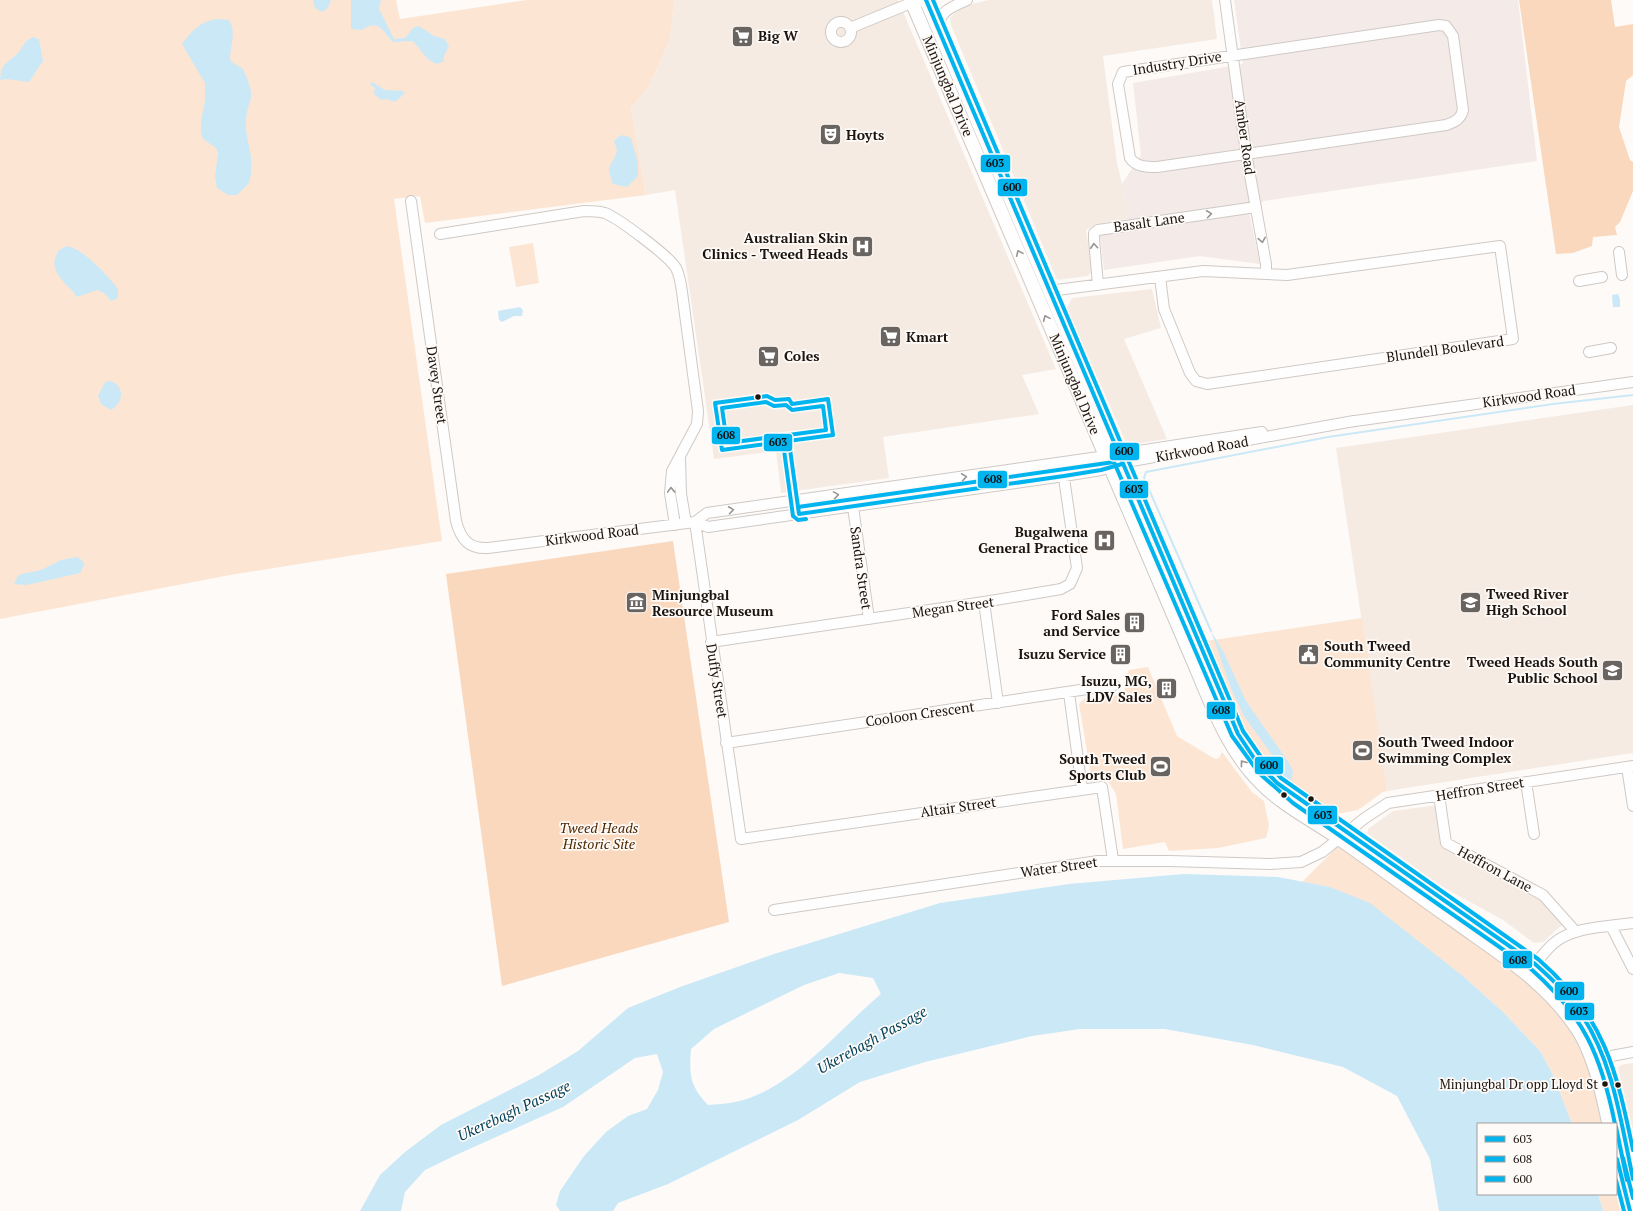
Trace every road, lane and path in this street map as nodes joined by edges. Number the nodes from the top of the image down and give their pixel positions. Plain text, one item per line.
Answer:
1 (926, 0) edge
2 (966, 0) edge
3 (1225, 0) edge
4 (912, 2) edge
5 (850, 28) dead end
6 (939, 30) junction
7 (1233, 54) junction
8 (1246, 153) junction
9 (410, 201) dead end
10 (1256, 207) junction
11 (440, 234) dead end
12 (1619, 252) dead end
13 (1266, 274) junction
14 (1622, 275) dead end
15 (1160, 276) junction
16 (1602, 278) dead end
17 (1578, 281) dead end
18 (1098, 285) junction
19 (1050, 291) junction
20 (1035, 292) junction
21 (1611, 348) dead end
22 (1589, 352) dead end
23 (1633, 382) edge
24 (680, 457) junction
25 (1114, 460) junction
26 (1062, 463) junction
27 (1064, 476) junction
28 (851, 493) junction
29 (852, 506) junction
30 (690, 523) junction
31 (674, 524) junction
32 (488, 548) joint
33 (984, 602) junction
34 (869, 619) junction
35 (711, 642) junction
36 (1114, 685) dead end
37 (1069, 693) junction
38 (998, 703) junction
39 (726, 743) junction
40 (1630, 766) edge
41 (1526, 782) junction
42 (1082, 789) junction
43 (1439, 795) junction
44 (1633, 806) edge
45 (1534, 834) dead end
46 (1343, 836) junction
47 (741, 839) joint
48 (1114, 860) junction
49 (774, 910) dead end
50 (1633, 923) edge
51 (1611, 926) junction
52 (1576, 932) junction
53 (1535, 964) junction
54 (1633, 969) edge
55 (1633, 1052) edge
56 (1597, 1059) junction
57 (1609, 1123) edge
58 (1616, 1123) edge
59 (1617, 1125) edge
60 (1617, 1157) edge
61 (1633, 1178) edge
62 (1630, 1211) edge

1 - 4 street
1 - 6 main road, Minjungbal Drive
2 - 6 street
3 - 7 street, Amber Road
4 - 5 street
20 -> 4 main road, Minjungbal Drive
6 - 19 main road, Minjungbal Drive
7 - 8 street, Amber Road
7 - 8 street, Industry Drive
7 - 8 street, Industry Drive
8 - 10 street, Amber Road
9 - 32 street, Davey Street
10 -> 13 street, Amber Road
18 -> 10 street, Basalt Lane
11 - 24 street
12 - 14 street
13 - 15 street, Blundell Boulevard
13 - 15 street, Blundell Boulevard
15 - 18 street, Blundell Boulevard
16 - 17 street
18 - 19 street, Blundell Boulevard
19 - 20 main road
19 - 25 main road, Minjungbal Drive
25 -> 20 main road, Minjungbal Drive
21 - 22 street
23 - 25 street, Kirkwood Road
24 - 30 street, Duffy Street
31 -> 24 street
25 - 26 street, Kirkwood Road
25 - 27 street, Kirkwood Road
25 - 46 main road, Minjungbal Drive
26 - 27 street, Megan Street
28 -> 26 street, Kirkwood Road
27 - 29 street, Kirkwood Road
27 - 33 street, Megan Street
28 - 29 street, Sandra Street
30 -> 28 street, Kirkwood Road
29 - 30 street, Kirkwood Road
29 - 34 street, Sandra Street
30 - 31 street, Kirkwood Road
30 - 35 street, Duffy Street
31 - 32 street, Kirkwood Road
33 - 34 street, Megan Street
33 - 38 street
34 - 35 street, Megan Street
35 - 39 street, Duffy Street
36 - 37 street, Cooloon Crescent
37 - 38 street, Cooloon Crescent
37 - 42 street
38 - 39 street, Cooloon Crescent
39 - 47 street, Duffy Street
40 - 41 street, Heffron Street
40 - 44 street
41 - 43 street, Heffron Street
41 - 45 street
42 - 47 street, Altair Street
42 - 48 street, Altair Street
43 - 46 street, Heffron Street
43 - 52 street, Heffron Lane
46 - 48 street, Water Street
46 - 53 main road, Minjungbal Drive
46 - 56 main road, Minjungbal Drive
48 - 49 street, Water Street
50 - 51 street
51 - 52 street
51 - 54 street
52 - 53 street
53 - 56 main road, Minjungbal Drive
55 - 56 street
56 - 57 main road, Minjungbal Drive
56 - 58 main road, Minjungbal Drive
59 - 61 main road, Minjungbal Drive
60 - 62 main road

